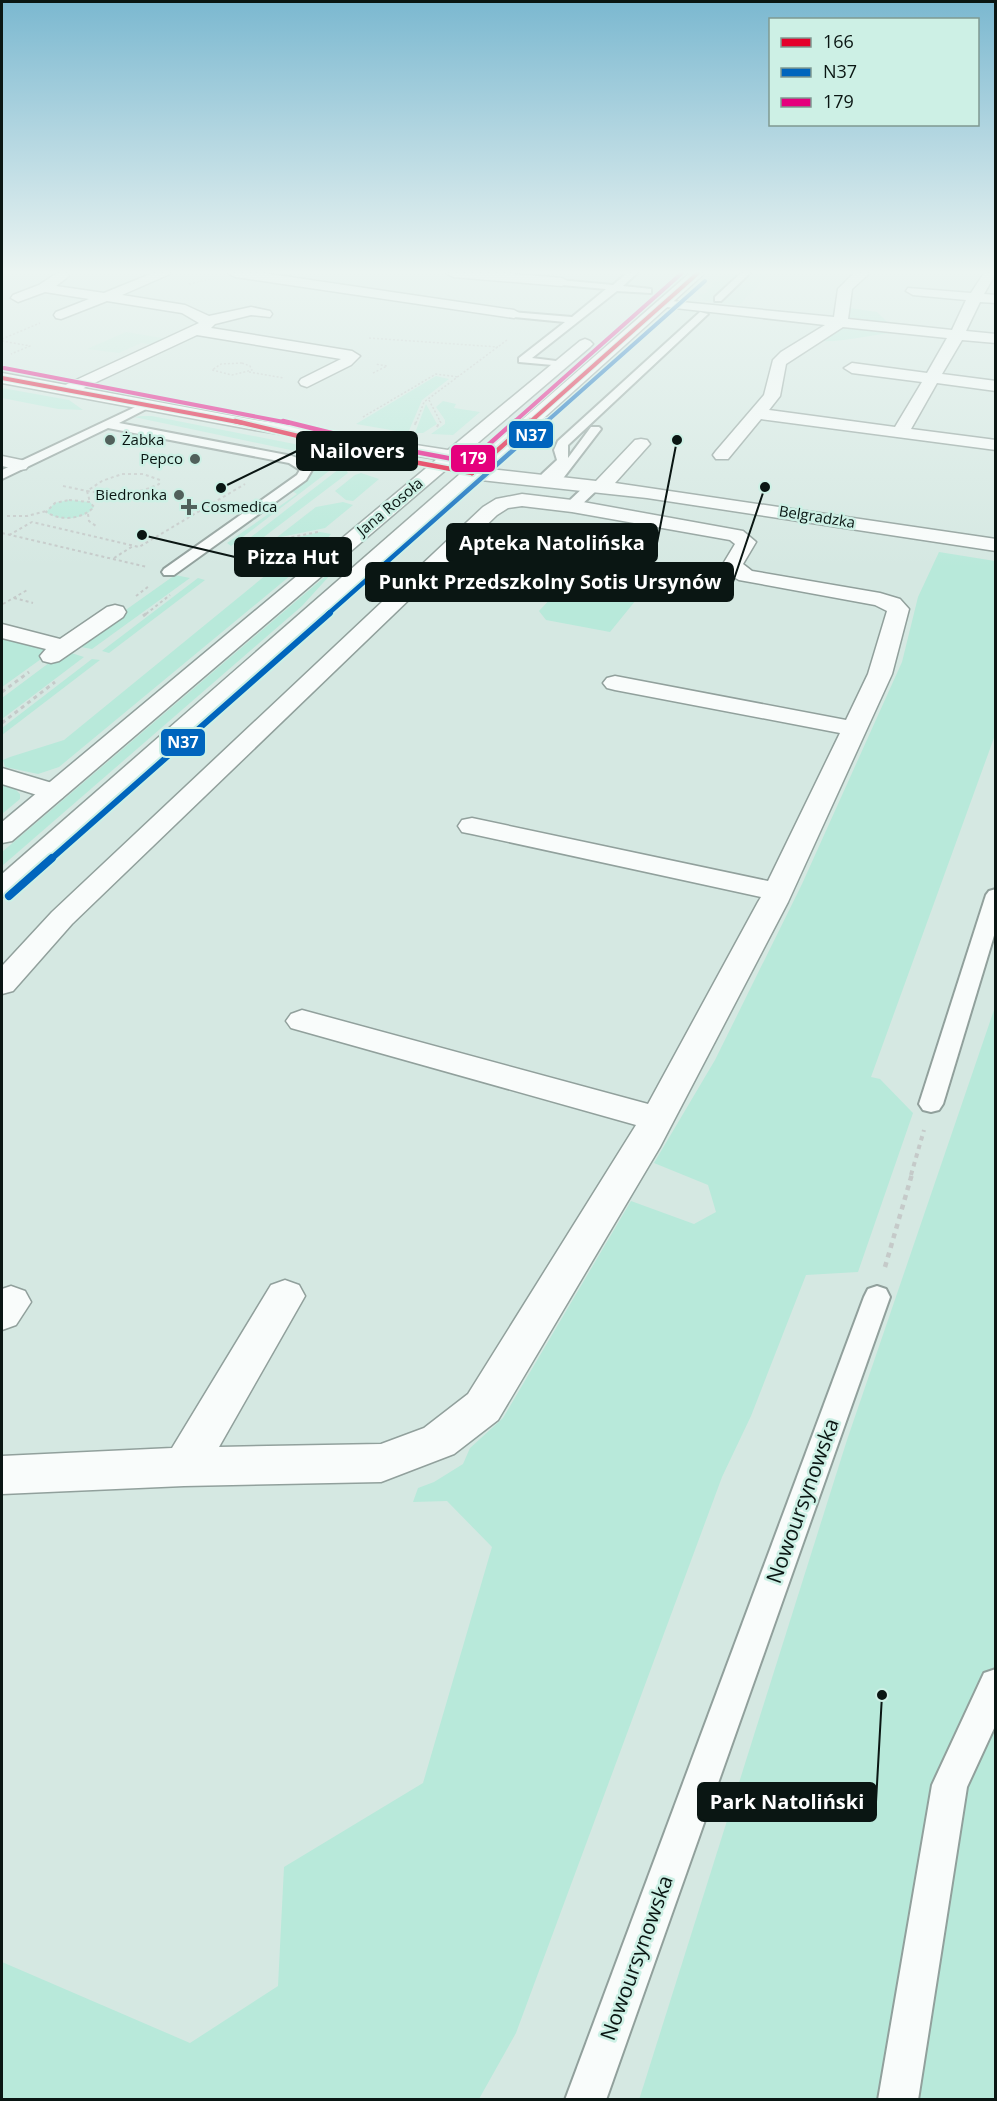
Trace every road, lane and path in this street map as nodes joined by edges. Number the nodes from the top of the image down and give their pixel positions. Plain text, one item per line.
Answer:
1 (106, 371) edge
2 (215, 371) edge
3 (328, 371) edge
4 (553, 371) edge
5 (588, 371) edge
6 (641, 371) edge
7 (777, 371) edge
8 (876, 371) edge
9 (936, 371) edge
10 (249, 372) joint
11 (272, 376) dead end
12 (458, 377) dead end
13 (2, 378) edge
14 (932, 378) junction
15 (307, 382) dead end
16 (996, 386) edge
17 (67, 390) junction
18 (429, 400) dead end
19 (146, 405) junction
20 (758, 414) junction
21 (358, 420) dead end
22 (107, 424) junction
23 (414, 428) dead end
24 (595, 429) dead end
25 (900, 433) junction
26 (993, 442) edge
27 (641, 444) dead end
28 (561, 453) junction
29 (578, 454) junction
30 (722, 455) dead end
31 (2, 461) edge
32 (444, 461) junction
33 (21, 465) junction
34 (478, 467) junction
35 (2, 475) edge
36 (246, 484) dead end
37 (63, 486) dead end
38 (573, 486) junction
39 (87, 491) junction
40 (90, 502) junction
41 (46, 511) junction
42 (88, 513) junction
43 (7, 516) dead end
44 (96, 526) dead end
45 (160, 527) dead end
46 (168, 529) junction
47 (324, 531) dead end
48 (2, 533) edge
49 (9, 535) junction
50 (262, 543) dead end
51 (996, 545) edge
52 (134, 546) junction
53 (113, 559) junction
54 (169, 572) junction
55 (29, 589) dead end
56 (14, 598) junction
57 (33, 603) dead end
58 (2, 604) edge
59 (115, 612) joint
60 (2, 631) edge
61 (615, 683) dead end
62 (856, 729) junction
63 (2, 776) edge
64 (53, 792) junction
65 (472, 826) dead end
66 (2, 835) edge
67 (2, 888) edge
68 (777, 892) junction
69 (996, 895) edge
70 (2, 984) edge
71 (302, 1021) dead end
72 (931, 1104) joint
73 (658, 1119) junction
74 (285, 1296) dead end
75 (877, 1297) joint
76 (184, 1467) junction
77 (2, 1475) edge
78 (996, 1684) edge
79 (585, 2100) edge
80 (898, 2100) edge

1 - 17 street
2 - 10 path
3 - 15 street
4 - 32 street, Jana Rosoła
5 - 34 street, Jana Rosoła
6 - 28 lane
7 - 20 street
8 - 14 street
9 - 14 street
10 - 11 path
12 - 21 path
13 - 17 street, Belgradzka
14 - 16 street
14 - 25 street
17 - 19 street, Belgradzka
18 - 23 path
19 - 22 lane
19 - 32 street, Belgradzka
20 - 25 street
20 - 30 street
22 - 33 lane
22 - 54 lane
24 - 29 lane
25 - 26 street
27 - 38 street
28 - 29 lane
28 - 38 lane
29 - 38 lane
31 - 33 street
32 - 34 street, Belgradzka
32 - 64 street, Jana Rosoła
33 - 35 lane
34 - 38 street, Belgradzka
34 - 67 street, Jana Rosoła
36 - 46 path
37 - 39 path
38 - 51 street, Belgradzka
38 - 62 street
38 - 70 street
39 - 39 path
39 - 40 path
40 - 41 path
40 - 42 path
41 - 42 path
41 - 43 path
42 - 44 path
45 - 46 path
46 - 52 path
47 - 50 path
48 - 49 path
49 - 52 path
49 - 53 path
52 - 53 path
53 - 54 path
54 - 59 path
55 - 56 path
56 - 57 path
56 - 58 path
59 - 60 street
61 - 62 street
62 - 68 street
63 - 64 street
64 - 66 street, Jana Rosoła
65 - 68 street
68 - 73 street
69 - 72 lane
71 - 73 street
72 - 75 path
73 - 76 street
74 - 76 street
75 - 79 lane, Nowoursynowska
76 - 77 street
78 - 80 lane

